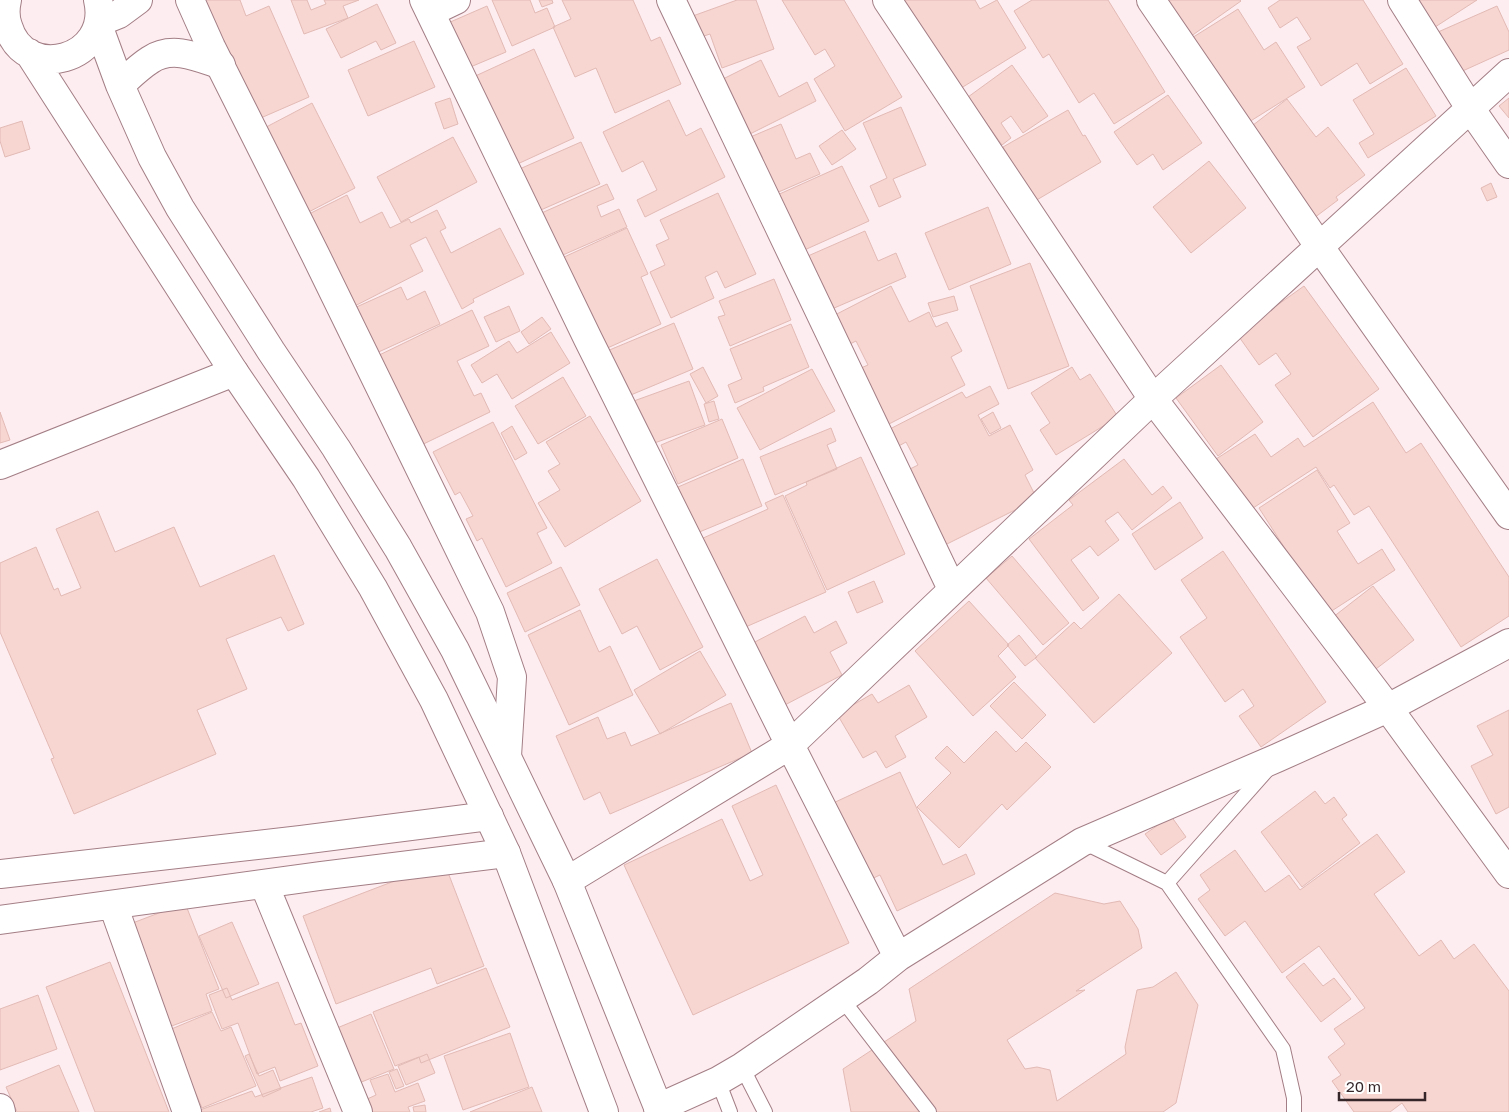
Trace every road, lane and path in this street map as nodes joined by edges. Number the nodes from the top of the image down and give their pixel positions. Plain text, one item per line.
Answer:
1 (138, 0) edge
2 (190, 0) edge
3 (456, 0) edge
4 (670, 0) edge
5 (886, 0) edge
6 (1151, 0) edge
7 (1402, 0) edge
8 (5, 2) edge
9 (428, 6) edge
10 (98, 16) edge
11 (5, 34) edge
12 (29, 54) junction
13 (221, 65) junction
14 (1509, 73) edge
15 (120, 85) junction
16 (1470, 108) junction
17 (1509, 164) edge
18 (1319, 246) junction
19 (234, 372) junction
20 (1153, 399) junction
21 (0, 465) edge
22 (1509, 515) edge
23 (952, 589) junction
24 (1509, 643) edge
25 (1388, 708) junction
26 (790, 745) junction
27 (507, 756) junction
28 (1277, 758) junction
29 (489, 816) junction
30 (1082, 842) junction
31 (506, 853) junction
32 (174, 855) junction
33 (0, 874) edge
34 (1509, 874) edge
35 (567, 881) junction
36 (1167, 883) junction
37 (264, 884) junction
38 (182, 895) junction
39 (113, 905) junction
40 (0, 920) edge
41 (898, 957) junction
42 (842, 999) junction
43 (742, 1067) junction
44 (718, 1081) junction
45 (0, 1108) edge
46 (659, 1110) edge
47 (1, 1112) edge
48 (187, 1112) edge
49 (358, 1112) edge
50 (604, 1112) edge
51 (730, 1112) edge
52 (765, 1112) edge
53 (928, 1112) edge
54 (1294, 1112) edge

1 - 10 street
2 - 13 street
3 - 9 street
4 - 23 street
5 - 20 street
6 - 18 street
7 - 16 street
8 - 11 street
9 - 26 street
10 - 12 street
10 - 15 street
11 - 12 street
12 - 19 street
13 - 15 street
13 - 27 street
14 - 16 street
15 - 27 street
16 - 17 street
16 - 18 street
18 - 20 street
18 - 22 street
19 - 21 street
19 - 29 street
20 - 23 street
20 - 25 street
23 - 26 street
24 - 25 street
25 - 28 street
25 - 34 street
26 - 35 street
26 - 41 street
27 - 35 street
28 - 30 street
28 - 36 lane
29 - 31 street
29 - 32 street
30 - 36 lane
30 - 41 street
31 - 37 street
31 - 50 street
32 - 33 street
32 - 38 street
35 - 46 street
36 - 54 lane
37 - 38 street
37 - 49 street
38 - 39 street
39 - 40 street
39 - 48 street
41 - 42 street
42 - 43 street
42 - 53 lane
43 - 44 street
43 - 52 lane
44 - 46 street
44 - 51 lane
45 - 47 street

